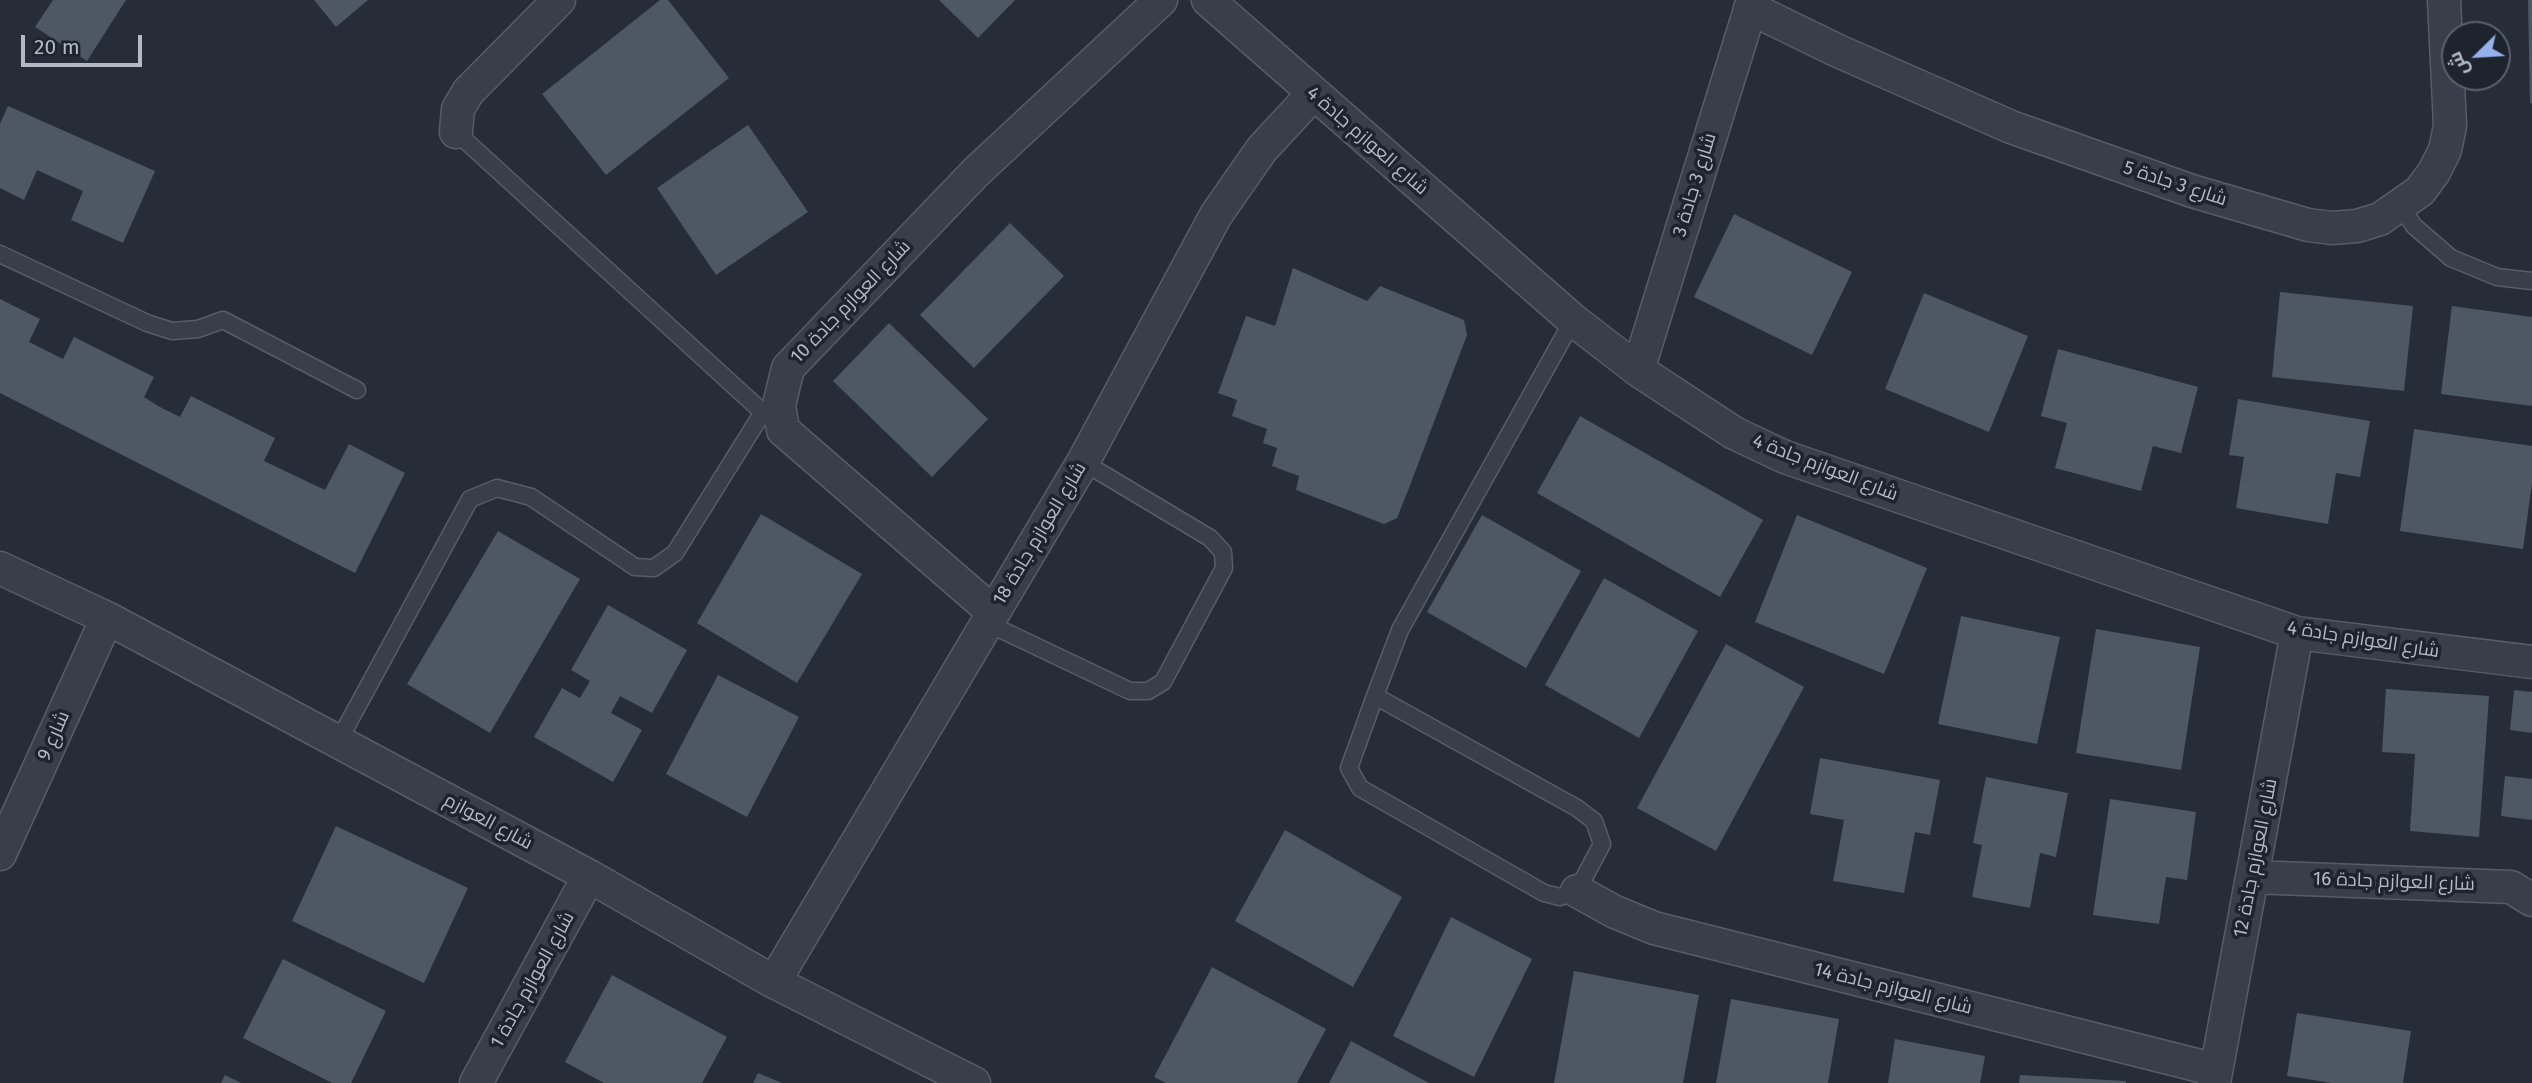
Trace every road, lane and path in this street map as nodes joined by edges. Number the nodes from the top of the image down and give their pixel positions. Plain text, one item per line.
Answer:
1 (559, 0) edge
2 (1161, 0) edge
3 (1208, 0) edge
4 (2444, 0) edge
5 (1752, 4) edge
6 (1313, 94) junction
7 (456, 132) joint
8 (2401, 206) junction
9 (0, 254) edge
10 (2532, 281) edge
11 (1573, 320) junction
12 (1638, 370) junction
13 (357, 390) dead end
14 (773, 421) junction
15 (1083, 462) junction
16 (0, 568) edge
17 (990, 617) junction
18 (107, 618) junction
19 (2297, 633) junction
20 (2532, 662) edge
21 (1375, 696) junction
22 (338, 742) junction
23 (0, 855) edge
24 (589, 876) junction
25 (2252, 877) junction
26 (1577, 891) junction
27 (2532, 900) edge
28 (774, 982) junction
29 (2215, 1077) edge
30 (476, 1083) edge
31 (974, 1083) edge

1 - 7 street
2 - 14 street, شارع العوازم جادة 10
3 - 6 street, شارع العوازم جادة 4
4 - 8 street, شارع 3 جادة 5
5 - 8 street, شارع 3 جادة 5
5 - 12 street, شارع 3 جادة 3
6 - 11 street, شارع العوازم جادة 4
6 - 15 street, شارع العوازم جادة 18
7 - 14 lane
8 - 10 lane
9 - 13 lane
11 - 12 street, شارع العوازم جادة 4
11 - 21 lane
12 - 19 street, شارع العوازم جادة 4
14 - 17 street
14 - 22 lane
15 - 17 street, شارع العوازم جادة 18
15 - 17 lane
16 - 18 street, شارع العوازم
17 - 28 street, شارع العوازم جادة 18
18 - 22 street, شارع العوازم
18 - 23 street, شارع 9
19 - 20 street, شارع العوازم جادة 4
19 - 25 street, شارع العوازم جادة 12
21 - 26 lane
21 - 26 lane
22 - 24 street, شارع العوازم
24 - 28 street, شارع العوازم
24 - 30 street, شارع العوازم جادة 1
25 - 27 street, شارع العوازم جادة 16
25 - 29 street, شارع العوازم جادة 12
26 - 29 street, شارع العوازم جادة 14
28 - 31 street, شارع العوازم

